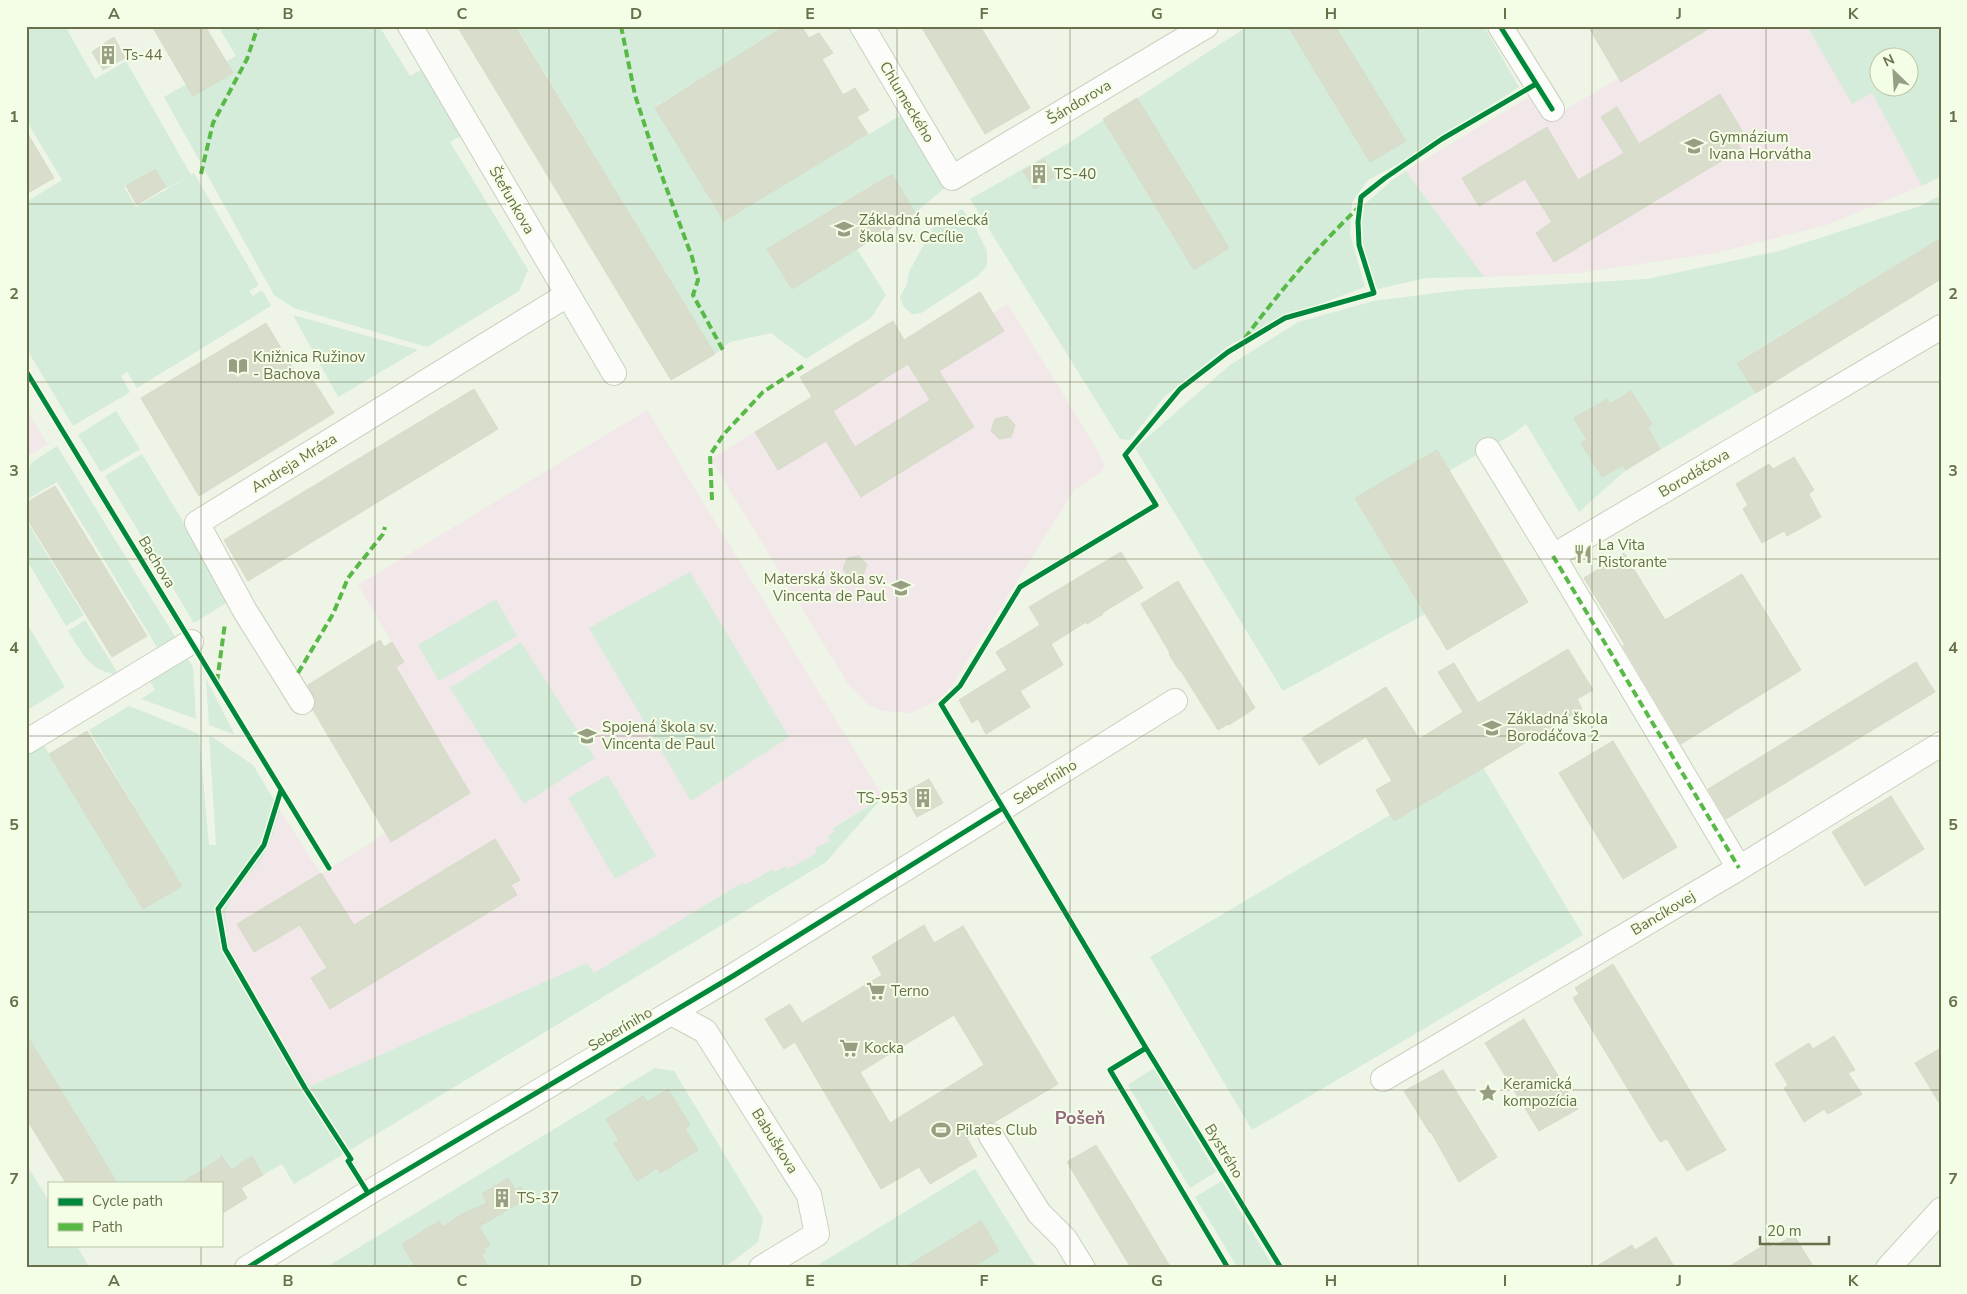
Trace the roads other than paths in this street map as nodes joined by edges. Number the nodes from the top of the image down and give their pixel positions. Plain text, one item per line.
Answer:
1 (410, 26) edge
2 (862, 26) edge
3 (1206, 26) edge
4 (1500, 26) edge
5 (1552, 109) dead end
6 (952, 178) joint
7 (567, 295) junction
8 (1941, 327) edge
9 (614, 373) dead end
10 (1488, 450) dead end
11 (1554, 556) junction
12 (191, 642) dead end
13 (1175, 700) dead end
14 (302, 702) dead end
15 (26, 742) edge
16 (1941, 744) edge
17 (1739, 868) junction
18 (671, 1013) junction
19 (1383, 1078) dead end
20 (991, 1136) dead end
21 (1941, 1210) edge
22 (247, 1268) edge
23 (761, 1268) edge
24 (1082, 1268) edge
25 (1888, 1268) edge

1 - 7 street, Štefunkova
2 - 6 street, Chlumeckého
3 - 6 street, Šándorova
4 - 5 street
7 - 9 street, Štefunkova
7 - 14 street, Andreja Mráza
8 - 11 street, Borodáčova
10 - 11 street
11 - 17 street
12 - 15 street
13 - 18 street, Seberíniho
16 - 17 street, Bancíkovej
17 - 19 street, Bancíkovej
18 - 22 street, Seberíniho
18 - 23 street, Babuškova
20 - 24 street
21 - 25 street

